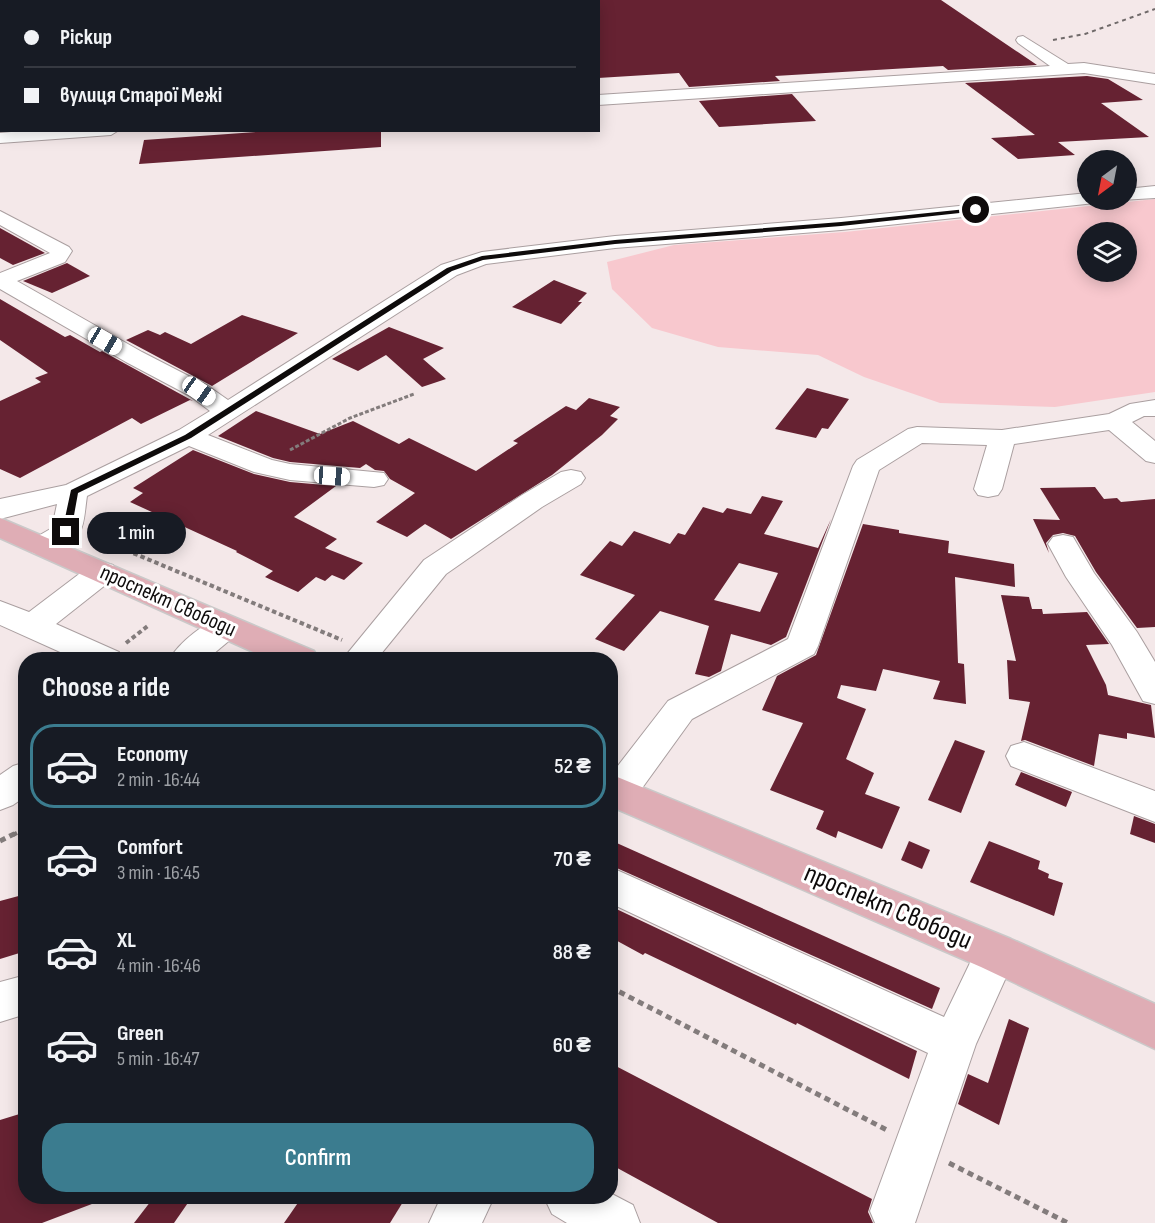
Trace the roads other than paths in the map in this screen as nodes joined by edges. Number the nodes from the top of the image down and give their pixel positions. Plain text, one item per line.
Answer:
1 (1023, 40) dead end
2 (1065, 69) junction
3 (1155, 79) edge
4 (600, 100) edge
5 (98, 134) edge
6 (0, 138) edge
7 (1155, 192) edge
8 (1137, 194) edge
9 (1077, 200) edge
10 (0, 217) edge
11 (0, 280) edge
12 (1155, 408) edge
13 (228, 412) junction
14 (1115, 421) junction
15 (188, 436) junction
16 (1002, 438) junction
17 (1155, 455) edge
18 (571, 478) dead end
19 (375, 479) dead end
20 (988, 489) dead end
21 (72, 503) junction
22 (0, 510) edge
23 (0, 527) edge
24 (1063, 544) dead end
25 (43, 546) junction
26 (102, 572) junction
27 (0, 612) edge
28 (31, 627) junction
29 (225, 627) junction
30 (89, 652) edge
31 (195, 652) edge
32 (283, 652) edge
33 (365, 652) edge
34 (1155, 692) edge
35 (1024, 756) dead end
36 (18, 782) edge
37 (618, 786) edge
38 (618, 791) edge
39 (0, 795) edge
40 (1155, 807) edge
41 (618, 888) edge
42 (996, 953) junction
43 (18, 996) edge
44 (0, 1002) edge
45 (1155, 1027) edge
46 (954, 1043) junction
47 (465, 1204) edge
48 (581, 1204) edge
49 (895, 1211) dead end
50 (454, 1223) edge
51 (615, 1223) edge

1 - 2 street
2 - 3 street
2 - 4 street
5 - 6 street
7 - 8 street
9 - 13 street
10 - 11 street
11 - 13 street
12 - 14 street
13 - 15 street
14 - 16 street
14 - 17 street
15 - 19 street
15 - 21 street
16 - 20 street
16 - 37 street, проспект Свободи
18 - 33 street
21 - 22 street
21 - 25 street
23 - 25 main road, проспект Свободи
24 - 34 street
25 - 26 main road, проспект Свободи
26 - 28 street
26 - 29 main road, проспект Свободи
27 - 28 street
28 - 30 street
29 - 31 street
29 - 32 main road, проспект Свободи
35 - 40 street
36 - 39 street
38 - 42 main road, проспект Свободи
41 - 46 street
42 - 45 main road, проспект Свободи
42 - 46 street
43 - 44 street
46 - 49 street
47 - 50 street
48 - 51 street

